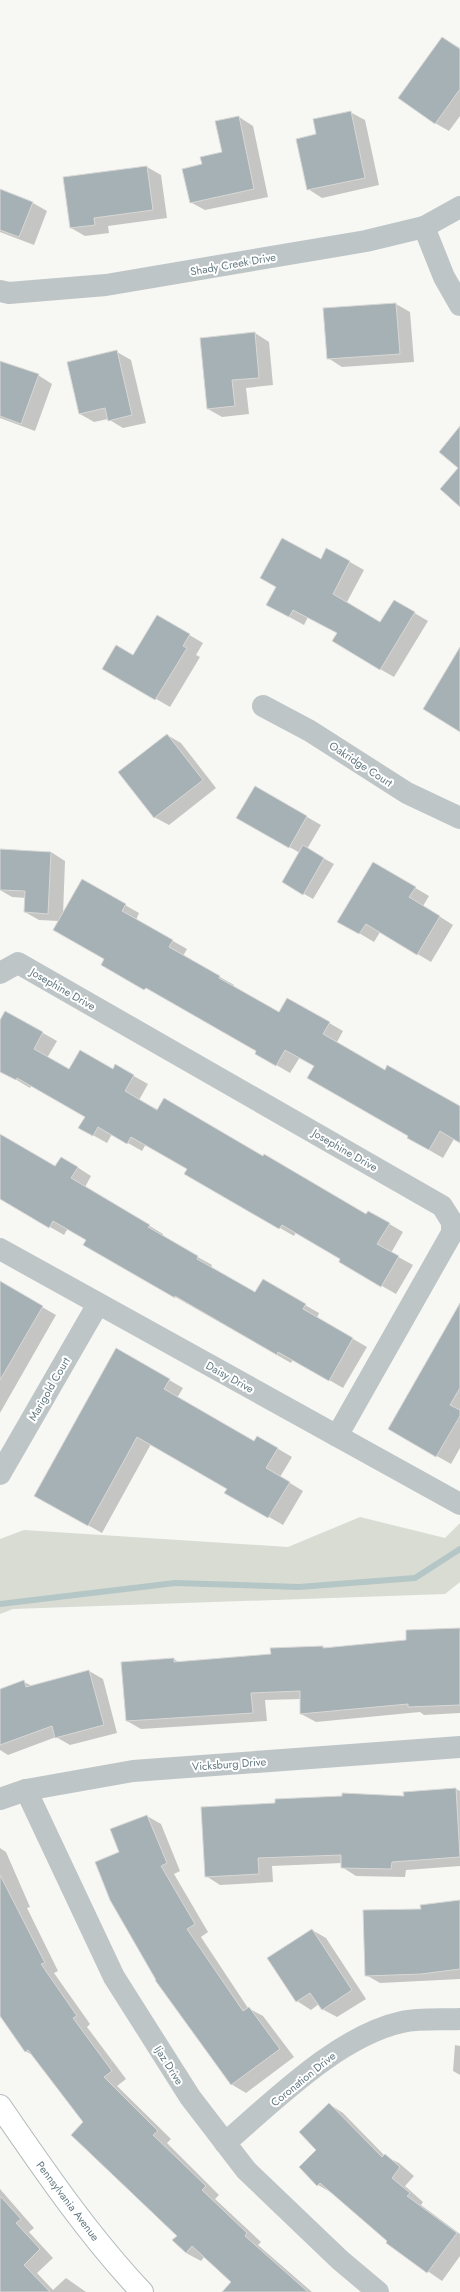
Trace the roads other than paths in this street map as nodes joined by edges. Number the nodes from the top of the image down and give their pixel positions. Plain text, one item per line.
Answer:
1 (460, 207) edge
2 (424, 227) junction
3 (0, 291) edge
4 (460, 304) edge
5 (263, 706) dead end
6 (460, 818) edge
7 (9, 968) edge
8 (0, 1249) edge
9 (98, 1304) junction
10 (337, 1436) junction
11 (0, 1474) edge
12 (460, 1504) edge
13 (460, 1747) edge
14 (26, 1790) junction
15 (0, 1798) edge
16 (460, 2018) edge
17 (0, 2106) edge
18 (225, 2143) junction
19 (142, 2292) edge
20 (378, 2292) edge

1 - 2 street, Shady Creek Drive
2 - 3 street, Shady Creek Drive
2 - 4 street
5 - 6 street, Oakridge Court
7 - 10 street, Josephine Drive
8 - 9 street, Daisy Drive
9 - 10 street, Daisy Drive
9 - 11 street, Marigold Court
10 - 12 street, Daisy Drive
13 - 14 street, Vicksburg Drive
14 - 15 street, Vicksburg Drive
14 - 18 street, Ijaz Drive
16 - 18 street, Coronation Drive
17 - 19 street, Pennsylvania Avenue
18 - 20 street, Ijaz Drive

